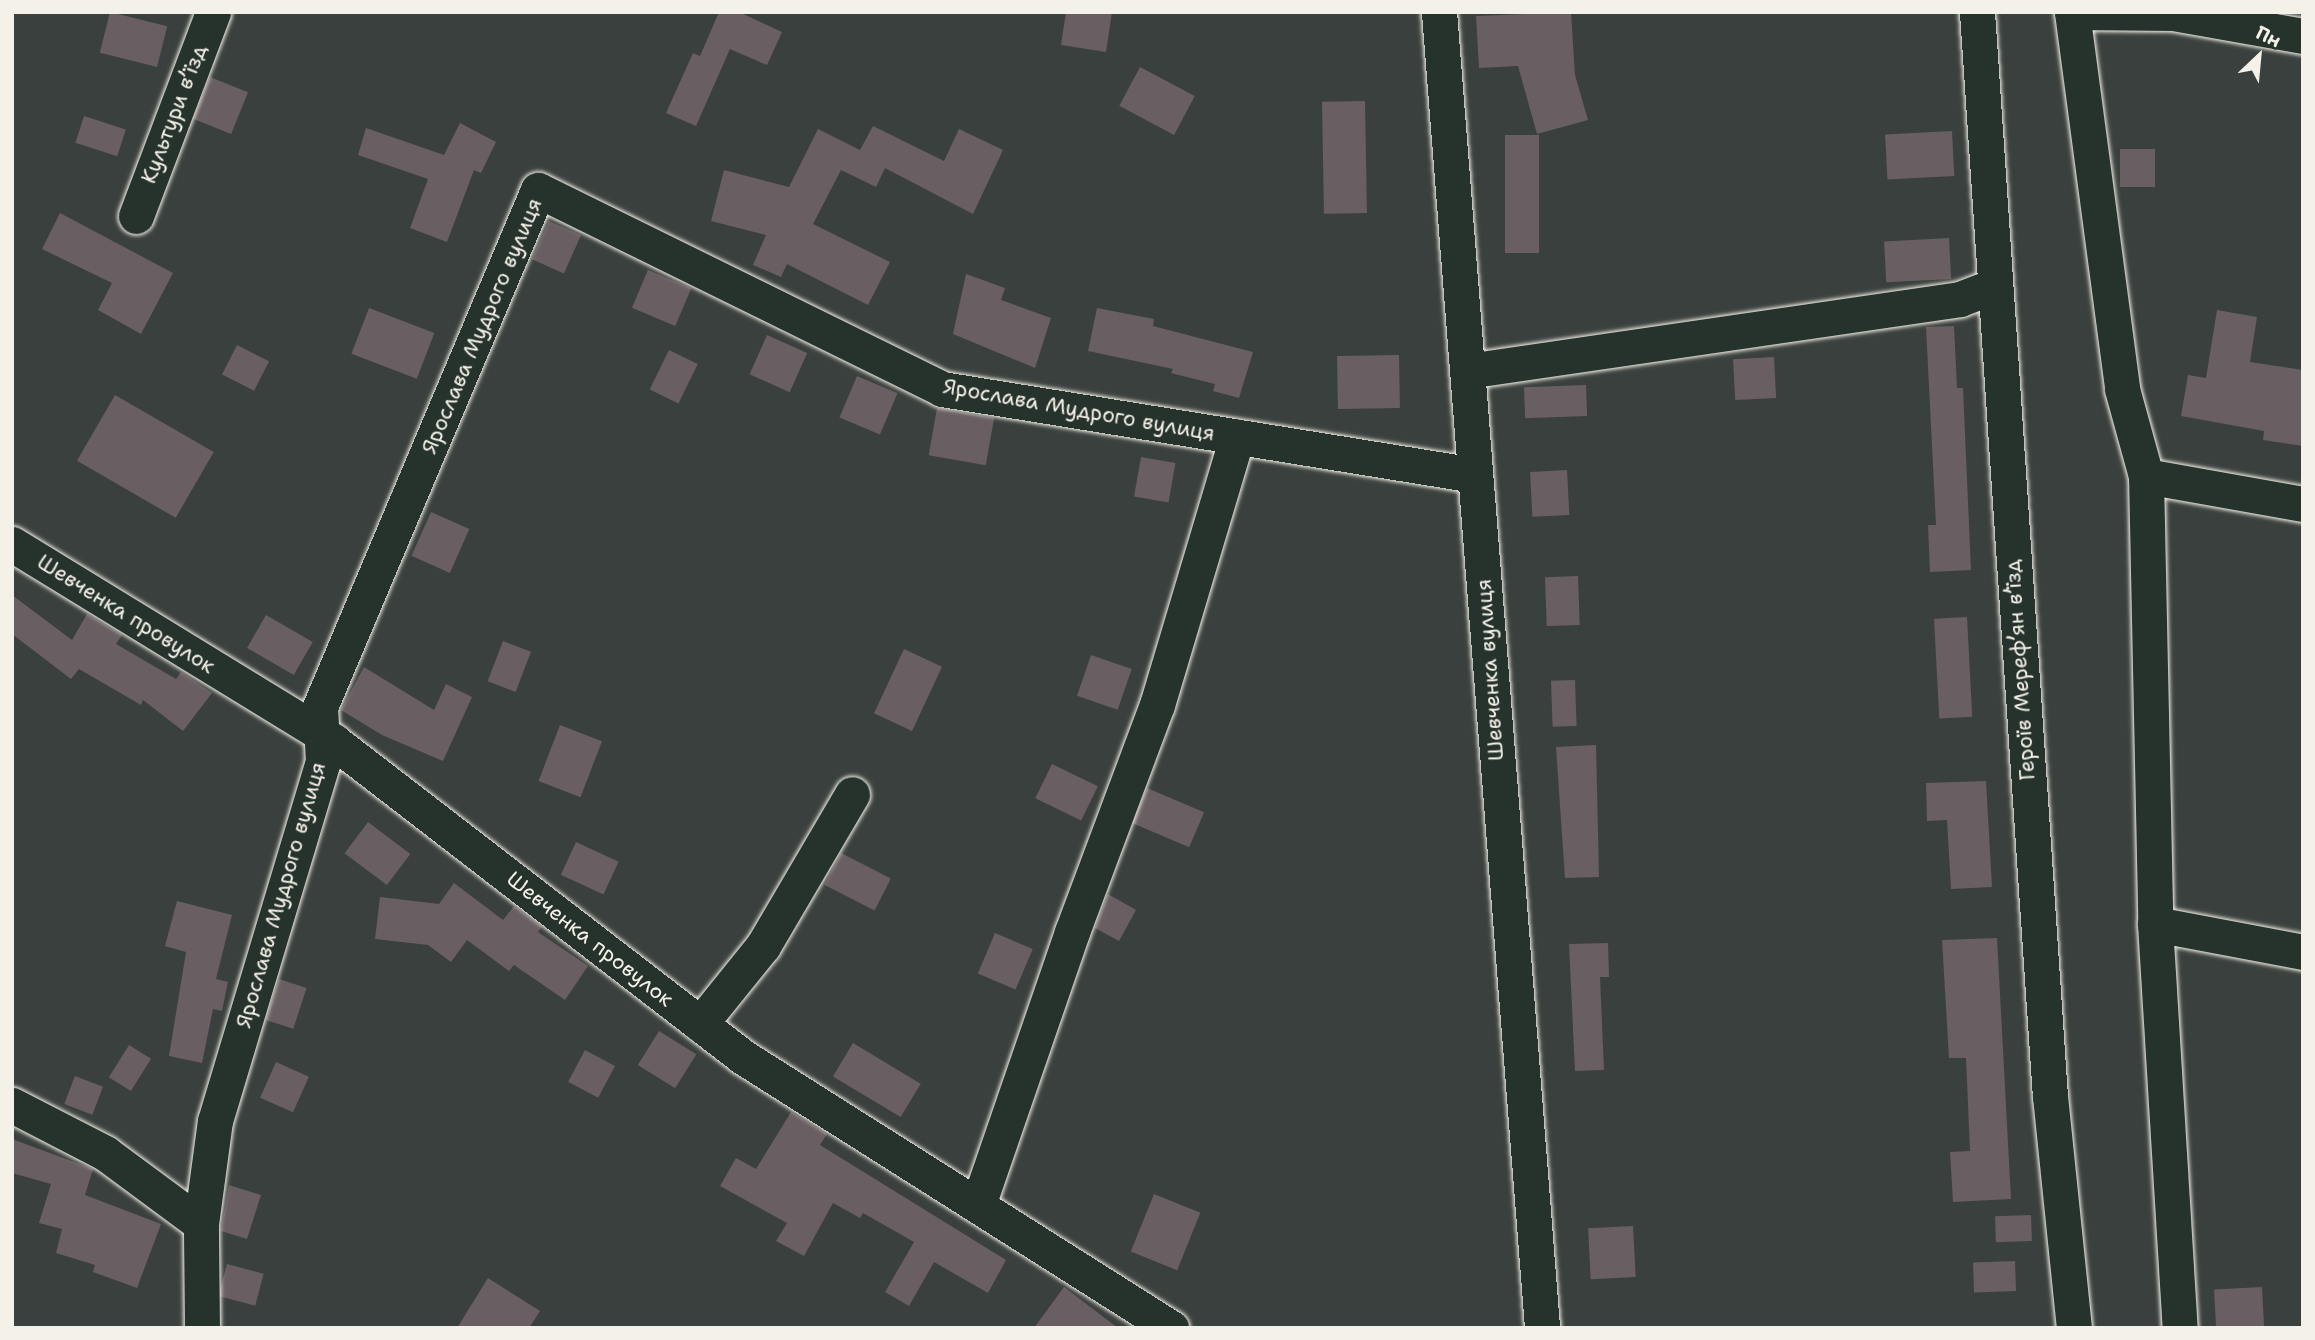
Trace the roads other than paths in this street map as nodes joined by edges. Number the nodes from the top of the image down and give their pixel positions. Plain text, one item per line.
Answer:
1 (213, 12) edge
2 (1439, 12) edge
3 (1977, 12) edge
4 (2072, 12) edge
5 (2303, 36) edge
6 (136, 216) dead end
7 (1992, 287) junction
8 (1467, 371) junction
9 (1237, 437) junction
10 (1475, 475) junction
11 (2146, 476) junction
12 (2303, 504) edge
13 (12, 544) edge
14 (321, 734) junction
15 (852, 794) dead end
16 (2155, 924) junction
17 (2303, 952) edge
18 (700, 1024) junction
19 (12, 1105) edge
20 (978, 1206) junction
21 (201, 1224) junction
22 (209, 1326) edge
23 (1171, 1328) edge
24 (1542, 1328) edge
25 (2074, 1328) edge
26 (2180, 1328) edge

1 - 6 street, Культури в’їзд
2 - 8 street, Шевченка вулиця
3 - 7 street, Героїв Мерефʼян вʼїзд
4 - 5 street
4 - 11 street
7 - 8 street
7 - 25 street, Героїв Мерефʼян вʼїзд
8 - 10 street, Шевченка вулиця
9 - 10 street, Ярослава Мудрого вулиця
9 - 14 street, Ярослава Мудрого вулиця
9 - 20 street
10 - 24 street, Шевченка вулиця
11 - 12 street
11 - 16 street
13 - 14 street, Шевченка провулок
14 - 18 street, Шевченка провулок
14 - 21 street, Ярослава Мудрого вулиця
15 - 18 street
16 - 17 street
16 - 26 street
18 - 20 street, Шевченка провулок
19 - 21 street
20 - 23 street, Шевченка провулок
21 - 22 street, Ярослава Мудрого вулиця

